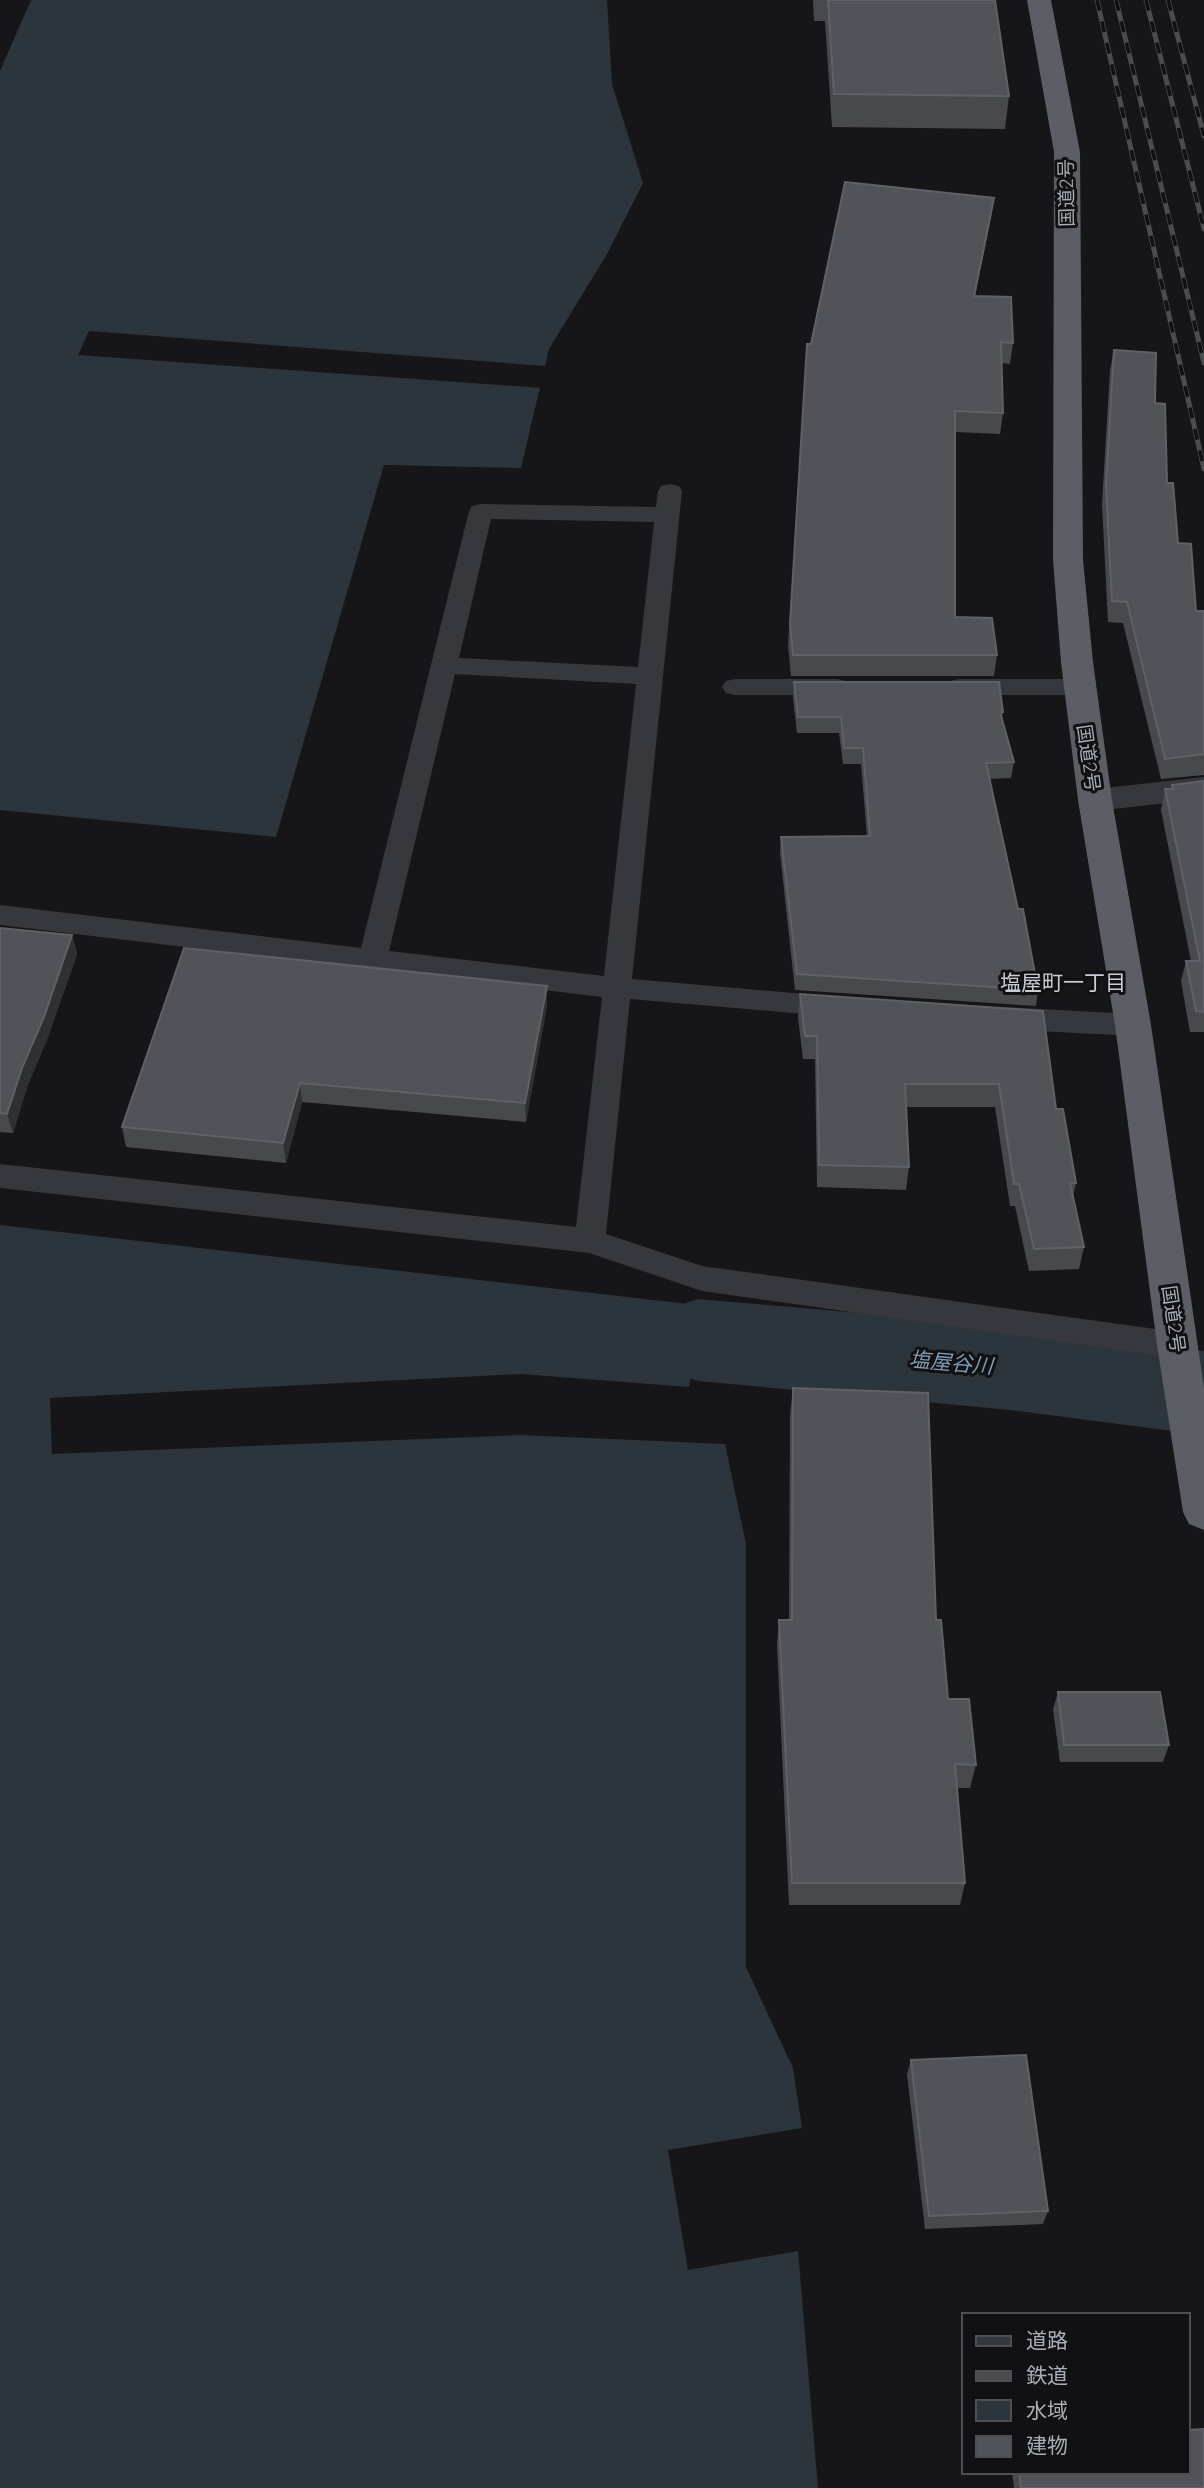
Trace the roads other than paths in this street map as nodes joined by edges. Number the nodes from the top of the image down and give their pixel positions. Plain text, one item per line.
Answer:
1 (1039, 0) edge
2 (444, 665) junction
3 (650, 676) junction
4 (735, 687) dead end
5 (859, 687) edge
6 (928, 687) edge
7 (1080, 687) junction
8 (1204, 788) edge
9 (1095, 800) junction
10 (0, 915) edge
11 (373, 959) junction
12 (617, 988) junction
13 (871, 1009) edge
14 (981, 1017) edge
15 (1133, 1025) junction
16 (0, 1176) edge
17 (590, 1241) junction
18 (1187, 1351) edge
19 (1204, 1512) edge

1 - 7 highway, 国道2号
2 - 3 lane
2 - 3 lane
2 - 11 lane
3 - 12 lane
4 - 5 lane
6 - 7 lane
7 - 9 highway, 国道2号
8 - 9 street
9 - 15 highway, 国道2号
10 - 11 lane
11 - 12 lane
12 - 13 lane
12 - 17 lane
14 - 15 lane
15 - 18 highway, 国道2号
16 - 17 lane
17 - 18 lane
18 - 19 highway, 国道2号

